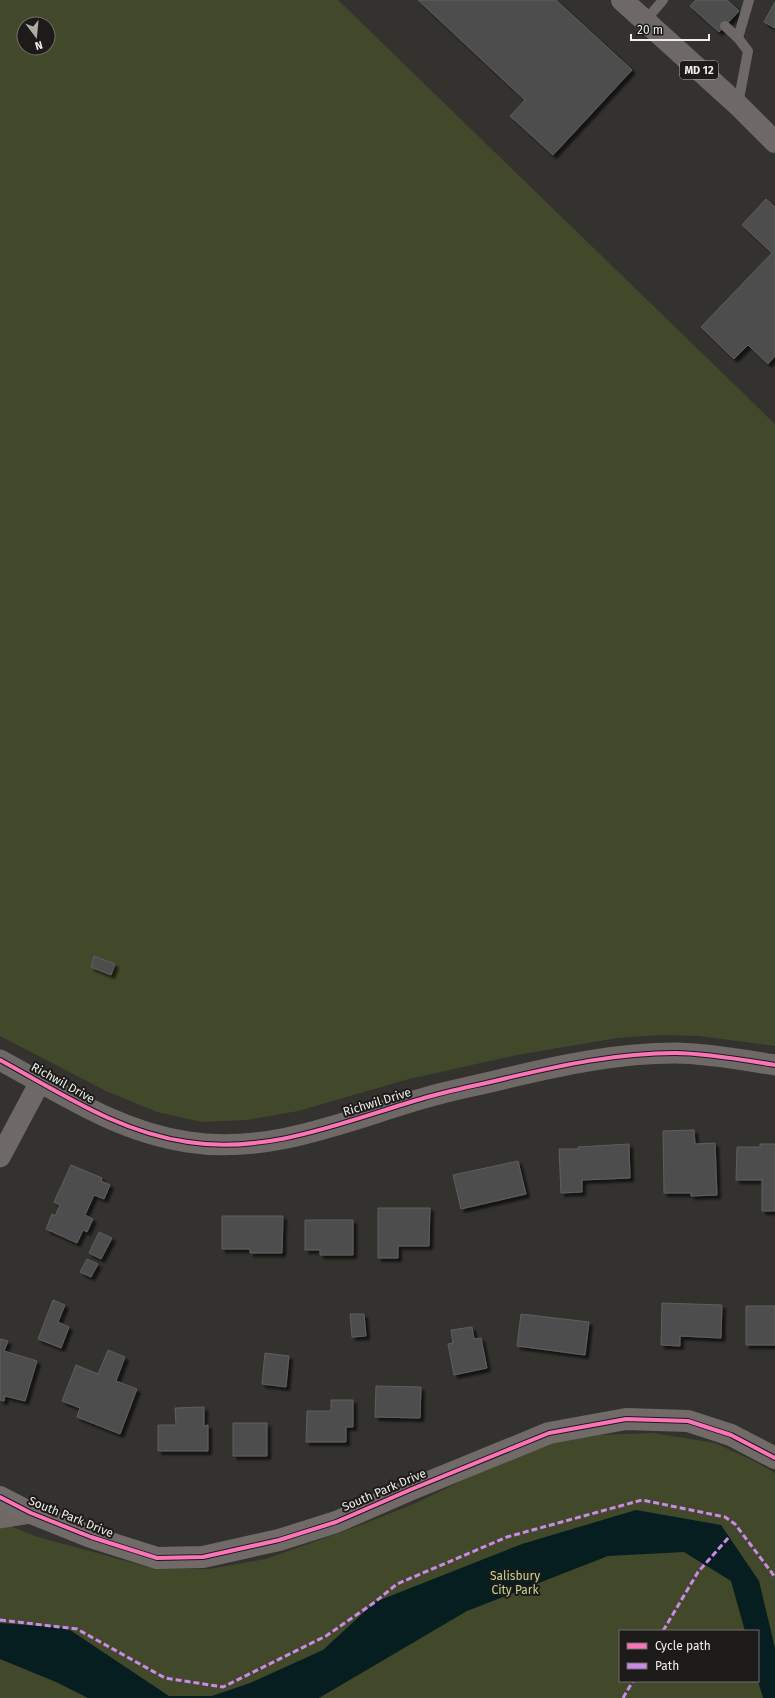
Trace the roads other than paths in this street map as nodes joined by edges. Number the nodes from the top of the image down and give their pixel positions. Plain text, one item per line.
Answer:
1 (622, 0) edge
2 (663, 0) edge
3 (749, 0) edge
4 (645, 21) junction
5 (725, 26) dead end
6 (738, 38) junction
7 (738, 105) junction
8 (775, 142) edge
9 (0, 1060) edge
10 (775, 1065) edge
11 (40, 1082) junction
12 (0, 1157) edge
13 (775, 1458) edge
14 (0, 1497) edge
15 (31, 1513) junction
16 (0, 1518) edge

1 - 4 main road, MD 12
2 - 4 lane
3 - 6 lane
4 - 7 main road, MD 12
5 - 6 lane
6 - 7 lane
7 - 8 main road, MD 12
9 - 11 street, Richwil Drive
10 - 11 street, Richwil Drive
11 - 12 street
13 - 15 street, South Park Drive
14 - 15 street, South Park Drive
15 - 16 street

